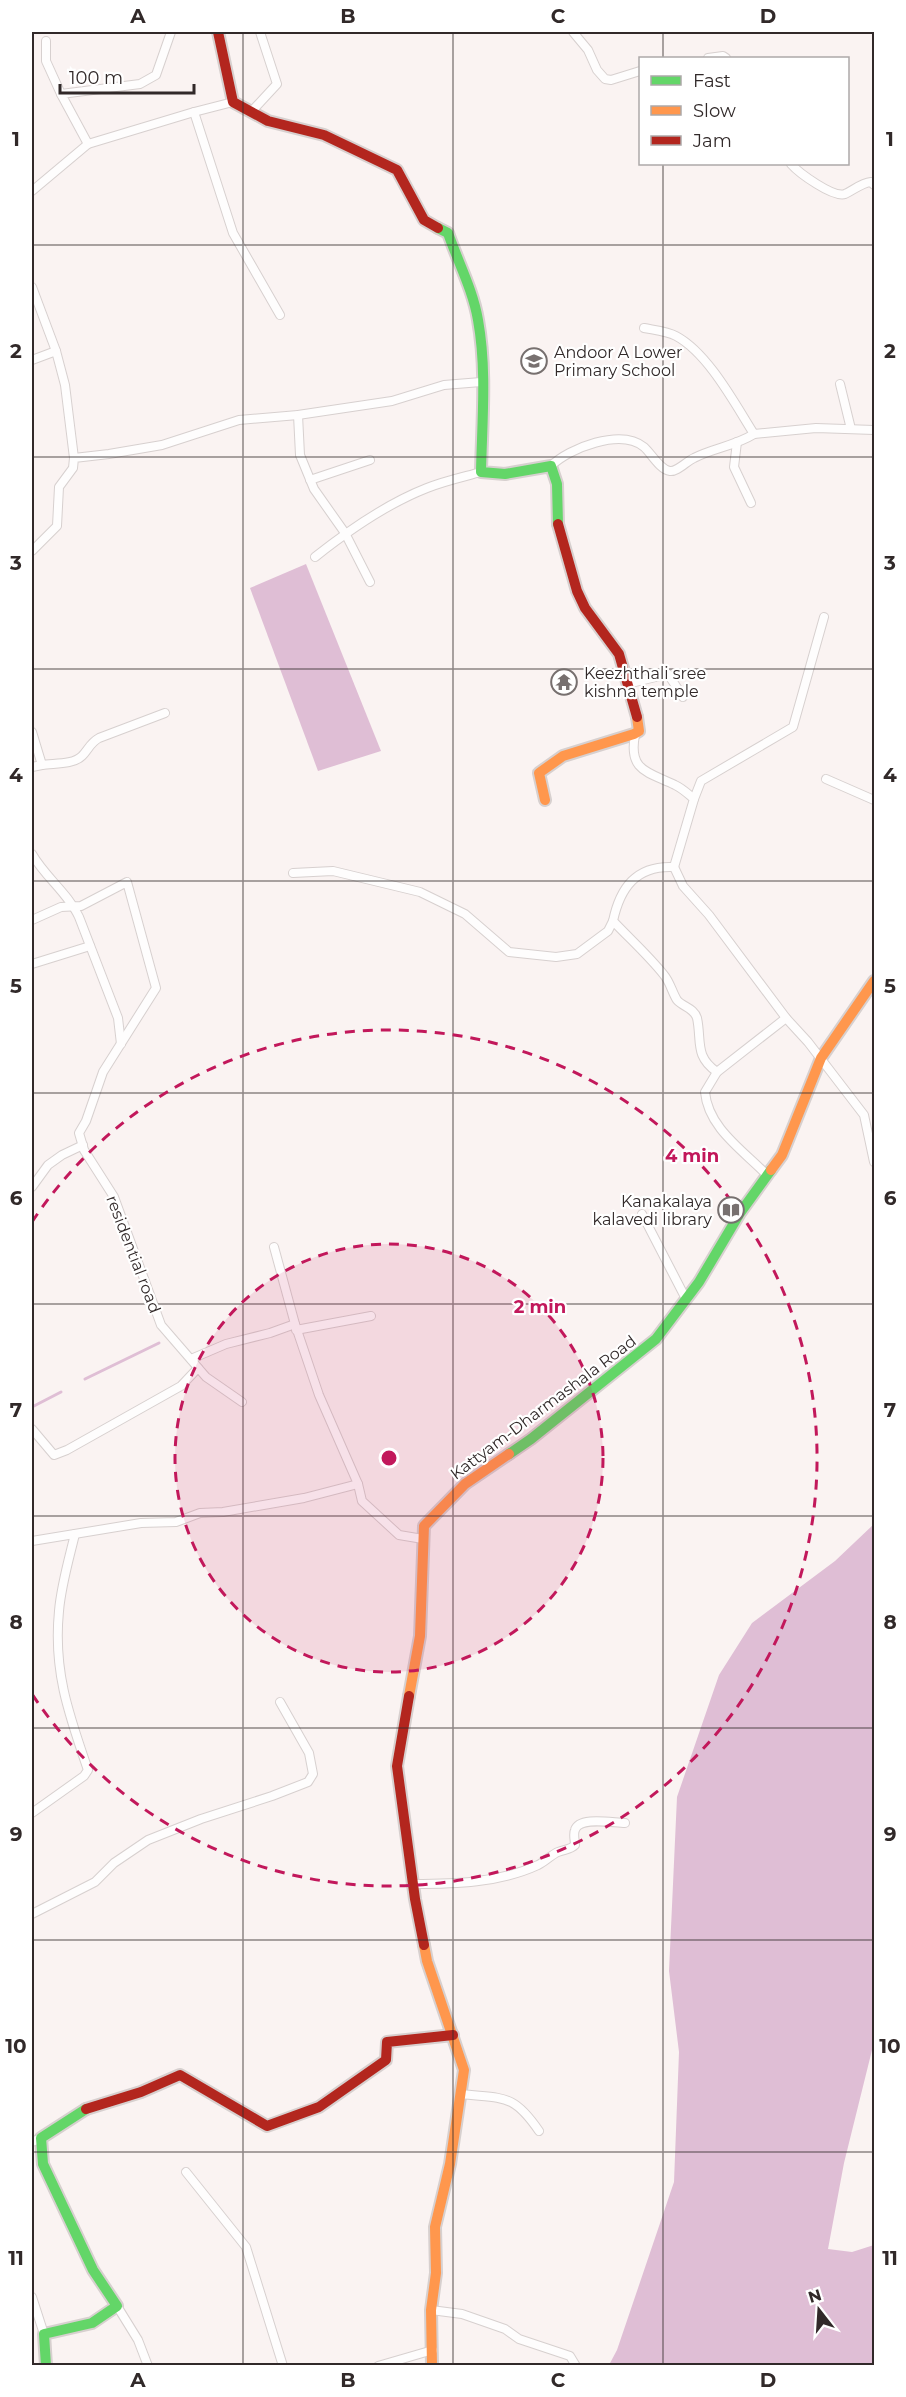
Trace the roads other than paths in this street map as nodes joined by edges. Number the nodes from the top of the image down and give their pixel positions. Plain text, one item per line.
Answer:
1 (171, 32) edge
2 (218, 32) edge
3 (260, 32) edge
4 (573, 32) edge
5 (46, 41) dead end
6 (639, 71) edge
7 (61, 94) junction
8 (233, 102) junction
9 (194, 112) junction
10 (251, 112) junction
11 (88, 144) junction
12 (792, 165) edge
13 (874, 185) edge
14 (32, 191) edge
15 (32, 287) edge
16 (279, 315) dead end
17 (644, 328) dead end
18 (56, 351) junction
19 (32, 360) edge
20 (481, 382) junction
21 (840, 384) dead end
22 (298, 415) junction
23 (851, 429) junction
24 (874, 430) edge
25 (754, 435) junction
26 (737, 442) junction
27 (74, 458) junction
28 (370, 460) dead end
29 (551, 466) junction
30 (481, 472) junction
31 (310, 480) junction
32 (751, 503) dead end
33 (345, 533) junction
34 (32, 551) edge
35 (315, 557) dead end
36 (370, 582) dead end
37 (824, 617) dead end
38 (627, 684) junction
39 (683, 697) dead end
40 (165, 714) dead end
41 (32, 732) edge
42 (635, 735) junction
43 (42, 765) junction
44 (32, 767) edge
45 (826, 779) dead end
46 (694, 799) junction
47 (545, 800) dead end
48 (874, 800) edge
49 (32, 854) edge
50 (674, 867) junction
51 (293, 873) dead end
52 (75, 907) junction
53 (32, 920) edge
54 (613, 921) junction
55 (90, 946) junction
56 (32, 964) edge
57 (874, 981) edge
58 (786, 1018) junction
59 (121, 1044) junction
60 (821, 1058) junction
61 (717, 1072) junction
62 (83, 1145) junction
63 (874, 1162) edge
64 (767, 1174) junction
65 (32, 1186) edge
66 (642, 1214) dead end
67 (274, 1247) dead end
68 (686, 1299) junction
69 (371, 1316) dead end
70 (296, 1327) junction
71 (191, 1359) junction
72 (198, 1368) junction
73 (242, 1402) dead end
74 (32, 1429) edge
75 (358, 1484) junction
76 (75, 1534) junction
77 (423, 1539) junction
78 (32, 1541) edge
79 (280, 1702) dead end
80 (32, 1813) edge
81 (625, 1823) dead end
82 (413, 1884) junction
83 (32, 1914) edge
84 (453, 2035) junction
85 (461, 2094) junction
86 (539, 2131) dead end
87 (36, 2140) edge
88 (186, 2172) dead end
89 (32, 2296) edge
90 (117, 2306) junction
91 (431, 2310) junction
92 (44, 2334) junction
93 (433, 2350) junction
94 (46, 2366) edge
95 (148, 2366) edge
96 (283, 2366) edge
97 (378, 2366) edge
98 (432, 2366) edge
99 (576, 2366) edge

1 - 7 street
2 - 8 street
3 - 10 street
4 - 6 street
5 - 7 street
7 - 11 street
8 - 9 street
8 - 10 street
9 - 11 street
9 - 16 street
10 - 20 street
11 - 14 street
12 - 13 street
15 - 18 street
17 - 25 street
18 - 19 street
18 - 27 street
20 - 22 street
20 - 30 street
21 - 23 street
22 - 27 street
22 - 31 street
23 - 24 street
23 - 25 street
25 - 26 street
26 - 29 street
26 - 32 street
27 - 34 street
28 - 31 street
29 - 30 street
29 - 38 street
30 - 33 street
31 - 33 street
33 - 35 street
33 - 36 street
37 - 46 street
38 - 39 street
38 - 42 street
40 - 43 street
41 - 43 street
42 - 46 street
42 - 47 street
43 - 44 street
45 - 48 street
46 - 50 street
49 - 52 street
50 - 54 street
50 - 58 street
51 - 54 street
52 - 53 street
52 - 55 street
52 - 59 street
54 - 61 street
55 - 56 street
55 - 59 street
57 - 60 street, Kattyam-Dharmashala Road
58 - 60 street
58 - 61 street
59 - 62 street
60 - 63 street
60 - 64 street, Kattyam-Dharmashala Road
61 - 64 street
62 - 65 street
62 - 71 street, residential road
64 - 68 street, Kattyam-Dharmashala Road
66 - 68 street
67 - 70 street
68 - 77 street, Kattyam-Dharmashala Road
69 - 70 street
70 - 71 street
70 - 75 street
71 - 72 street, residential road
72 - 73 street, residential road
72 - 74 street
75 - 76 street
75 - 77 street
76 - 78 street
76 - 80 street
77 - 82 street, Kattyam-Dharmashala Road
79 - 83 street
81 - 82 street
82 - 84 street, Kattyam-Dharmashala Road
84 - 85 street, Kattyam-Dharmashala Road
84 - 87 street
85 - 86 street
85 - 91 street, Kattyam-Dharmashala Road
87 - 90 street
88 - 96 street
89 - 92 street
90 - 92 street
90 - 95 street
91 - 93 street, Kattyam-Dharmashala Road
91 - 99 street
92 - 94 street
93 - 97 street
93 - 98 street, Kattyam-Dharmashala Road

